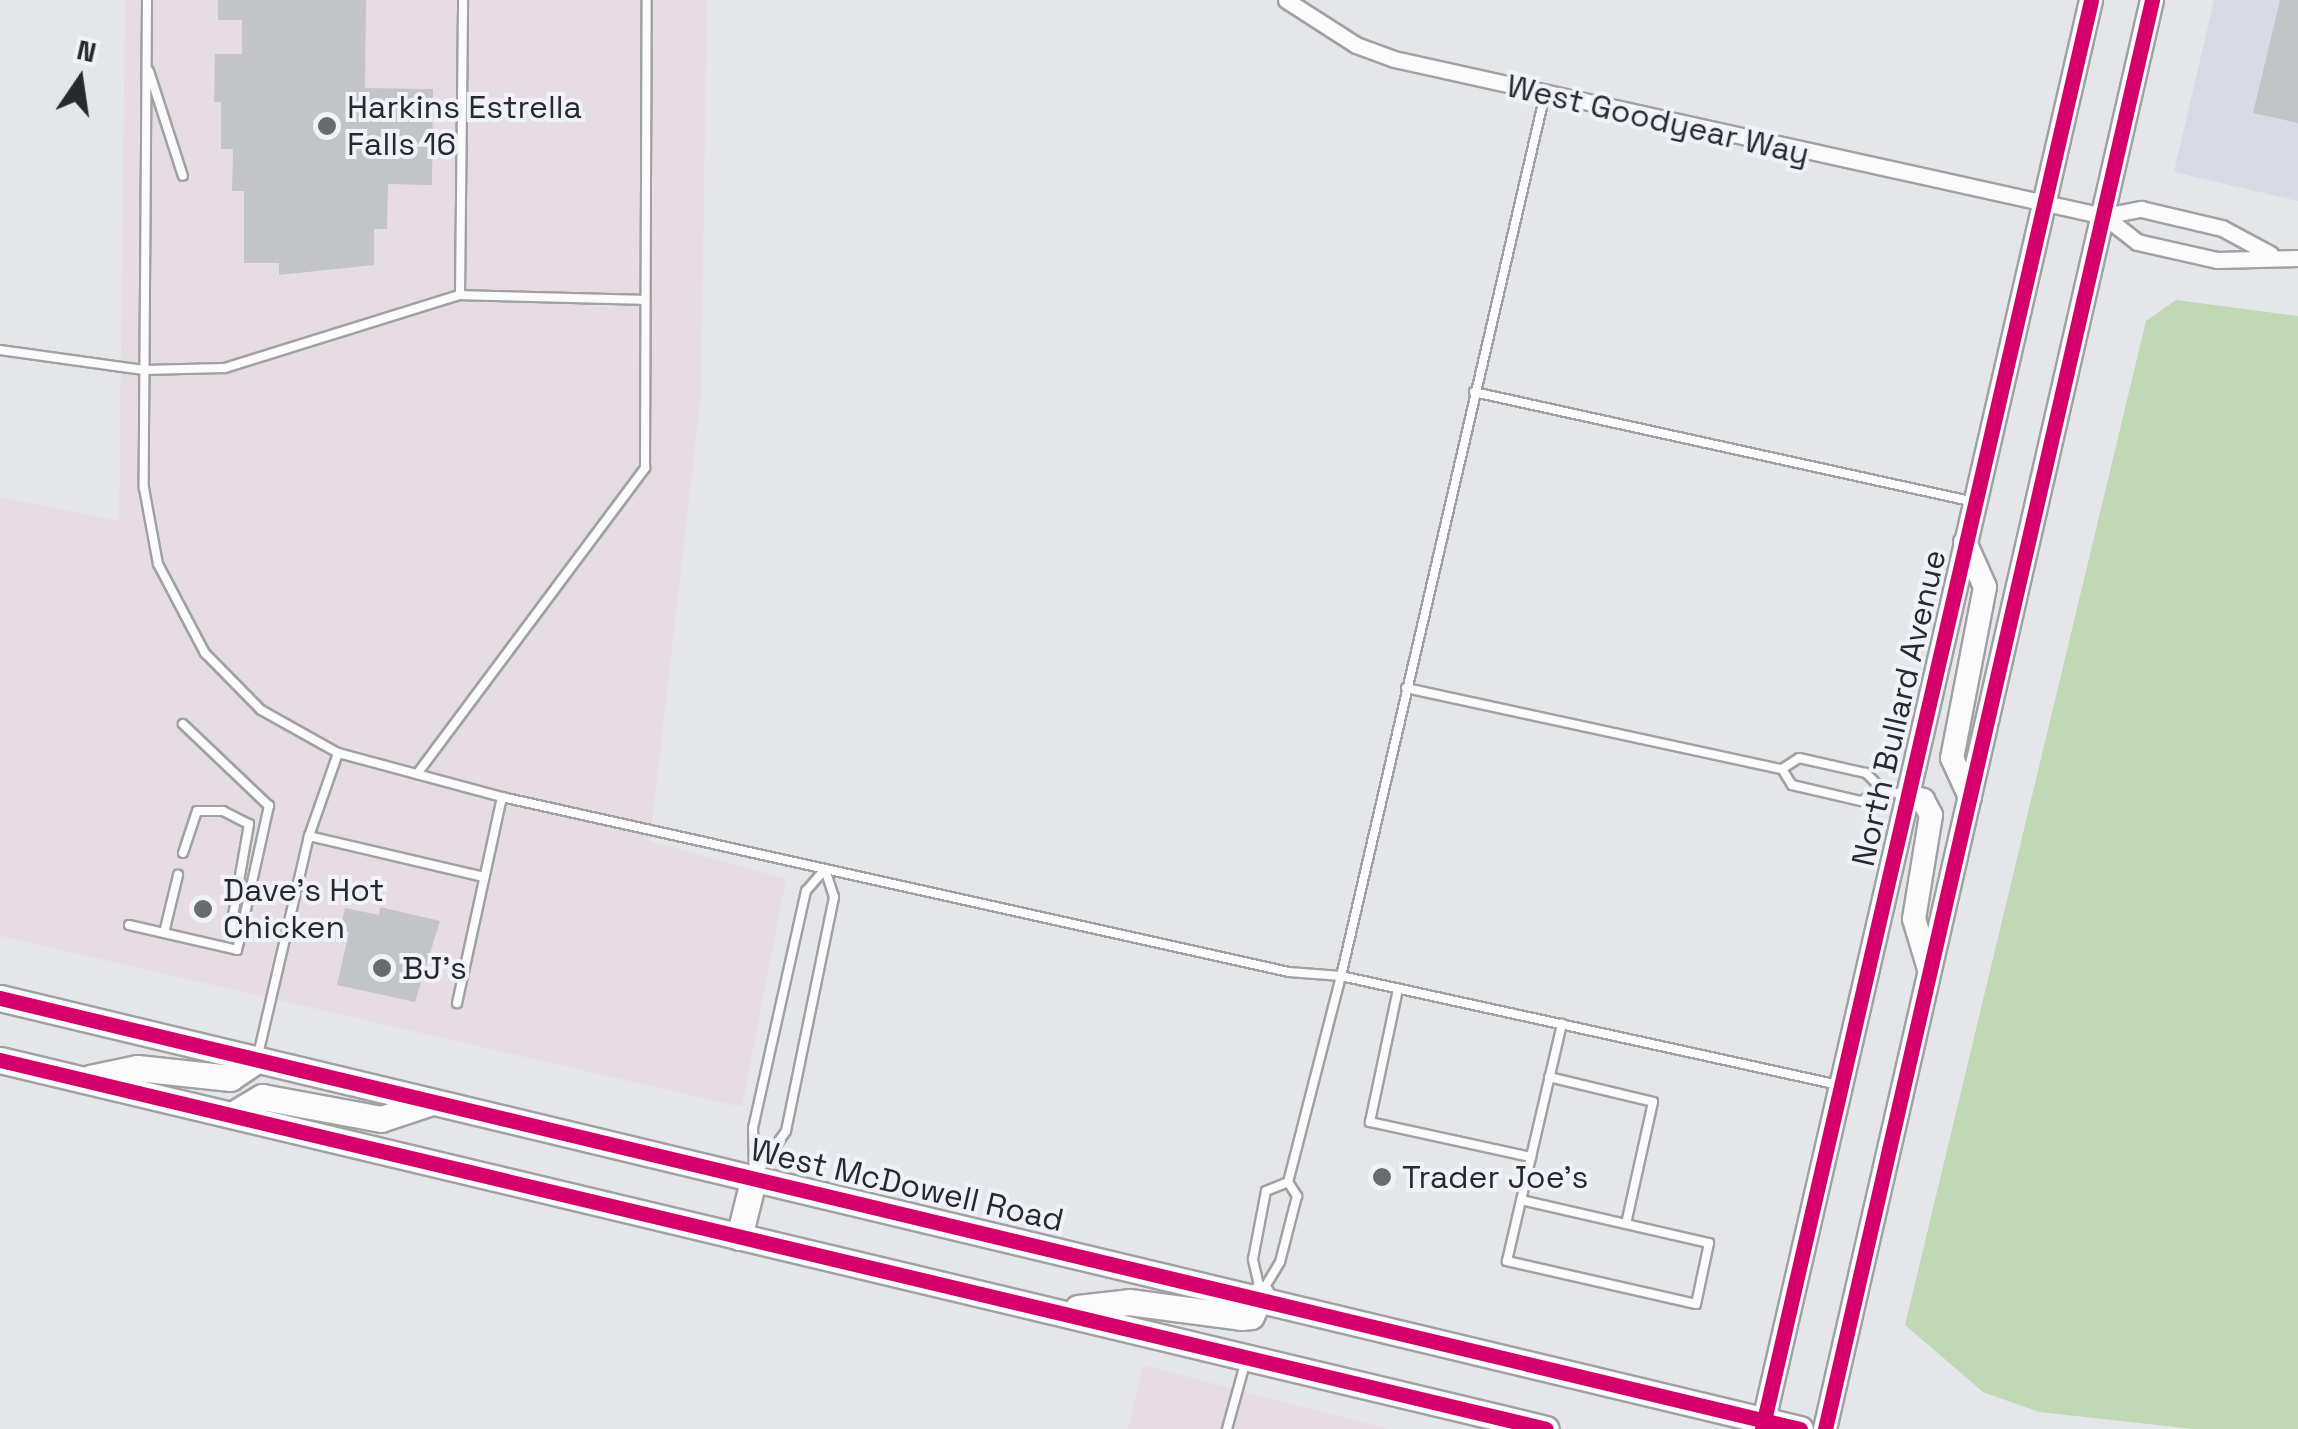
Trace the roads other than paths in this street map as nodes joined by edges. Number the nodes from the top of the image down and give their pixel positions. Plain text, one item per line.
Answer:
1 (146, 0) edge
2 (463, 0) edge
3 (647, 0) edge
4 (1286, 0) edge
5 (2091, 0) edge
6 (2152, 0) edge
7 (146, 61) junction
8 (1545, 94) junction
9 (184, 176) dead end
10 (2043, 203) junction
11 (2104, 216) junction
12 (2270, 254) junction
13 (2298, 258) edge
14 (460, 295) junction
15 (644, 300) junction
16 (0, 350) edge
17 (144, 370) junction
18 (1474, 392) junction
19 (1974, 502) junction
20 (1965, 542) junction
21 (1406, 688) junction
22 (183, 724) dead end
23 (338, 753) junction
24 (1782, 769) junction
25 (417, 774) junction
26 (1883, 790) junction
27 (1907, 795) junction
28 (502, 797) junction
29 (1970, 797) junction
30 (310, 836) junction
31 (183, 854) dead end
32 (826, 869) junction
33 (178, 875) dead end
34 (484, 877) junction
35 (128, 925) dead end
36 (164, 933) junction
37 (239, 942) junction
38 (1930, 973) junction
39 (1340, 976) junction
40 (1398, 988) junction
41 (0, 998) edge
42 (457, 1003) dead end
43 (1562, 1024) junction
44 (0, 1060) edge
45 (257, 1060) junction
46 (1550, 1077) junction
47 (84, 1080) junction
48 (1840, 1085) junction
49 (432, 1102) junction
50 (232, 1115) junction
51 (1531, 1157) junction
52 (754, 1177) junction
53 (1288, 1182) junction
54 (1521, 1200) junction
55 (1626, 1224) junction
56 (739, 1237) junction
57 (1260, 1294) junction
58 (1058, 1310) junction
59 (1247, 1356) junction
60 (1763, 1424) edge
61 (1227, 1429) edge
62 (1546, 1429) edge
63 (1800, 1429) edge
64 (1825, 1429) edge

1 - 7 lane
2 - 14 lane
3 - 15 lane
4 - 8 street, West Goodyear Way
5 - 10 main road, North Bullard Avenue
6 - 11 main road
7 - 9 lane
7 - 17 lane
8 - 10 street, West Goodyear Way
8 - 18 lane
10 - 11 street, West Goodyear Way
10 - 19 main road, North Bullard Avenue
11 - 12 street
11 - 12 street
11 - 29 main road
12 - 13 street
14 - 15 lane
14 - 17 lane
15 - 25 lane
16 - 17 lane
17 - 23 lane
18 - 19 lane
18 - 21 lane
19 - 20 main road, North Bullard Avenue
20 - 27 main road, North Bullard Avenue
20 - 29 main road
21 - 24 lane
21 - 39 lane
22 - 37 lane
23 - 25 lane
23 - 30 lane
24 - 26 lane
24 - 26 lane
25 - 28 lane
26 - 27 lane
27 - 38 main road
27 - 48 main road, North Bullard Avenue
28 - 32 lane
28 - 34 lane
29 - 38 main road
30 - 34 lane
30 - 45 lane
31 - 37 lane
32 - 39 lane
32 - 52 lane
32 - 52 lane
33 - 36 lane
34 - 42 lane
35 - 36 lane
36 - 37 lane
38 - 64 main road
39 - 40 lane
39 - 53 lane
40 - 43 lane
40 - 51 lane
41 - 45 main road, West McDowell Road
43 - 46 lane
43 - 48 lane
44 - 47 main road
45 - 47 main road
45 - 49 main road, West McDowell Road
46 - 51 lane
46 - 55 lane
47 - 50 main road
48 - 60 main road, North Bullard Avenue
49 - 50 main road
49 - 52 main road, West McDowell Road
50 - 56 main road
51 - 54 lane
52 - 56 main road
52 - 57 main road, West McDowell Road
53 - 57 lane
53 - 57 lane
54 - 55 lane
54 - 55 lane
56 - 58 main road
57 - 58 main road
57 - 60 main road, West McDowell Road
58 - 59 main road
59 - 61 lane
59 - 62 main road
60 - 63 main road, West McDowell Road

